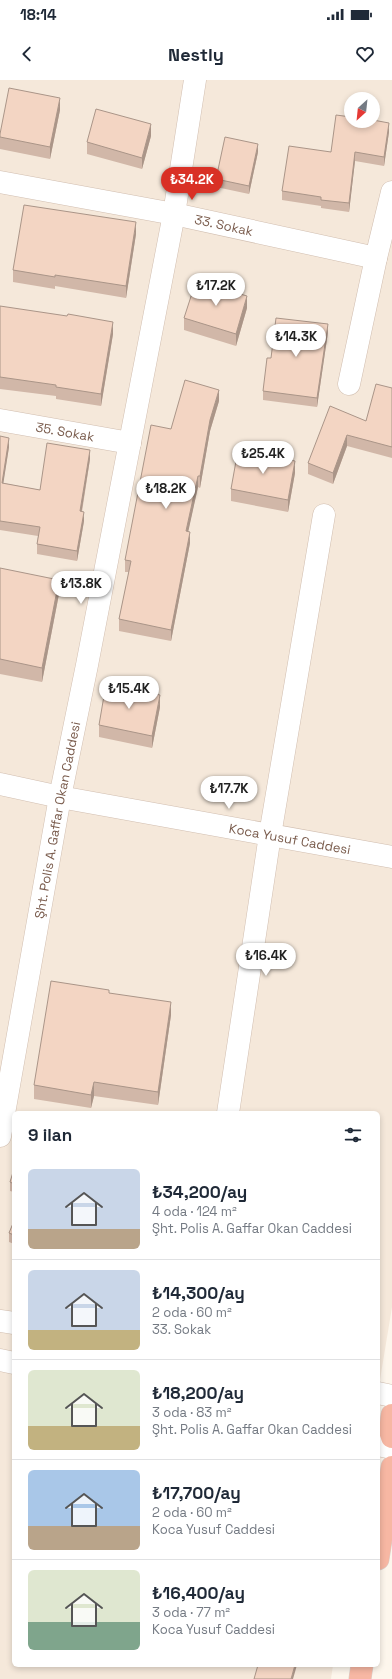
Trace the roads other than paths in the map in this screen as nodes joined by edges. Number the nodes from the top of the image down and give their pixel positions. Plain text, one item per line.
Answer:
1 (195, 80) edge
2 (0, 182) edge
3 (392, 192) edge
4 (174, 214) junction
5 (376, 258) junction
6 (349, 384) dead end
7 (0, 420) edge
8 (130, 443) junction
9 (324, 515) dead end
10 (0, 784) edge
11 (60, 797) junction
12 (270, 835) junction
13 (392, 857) edge
14 (228, 1111) edge
15 (4, 1130) edge
16 (0, 1321) edge
17 (12, 1324) edge
18 (0, 1360) edge
19 (12, 1363) edge
20 (380, 1393) edge
21 (392, 1396) edge
22 (392, 1415) edge
23 (392, 1437) edge
24 (380, 1445) edge
25 (392, 1448) edge
26 (392, 1467) edge
27 (380, 1546) edge
28 (362, 1667) edge
29 (360, 1679) edge

1 - 4 street, Şht. Polis A. Gaffar Okan Caddesi
2 - 4 street, 33. Sokak
3 - 5 street
4 - 5 street, 33. Sokak
4 - 8 street, Şht. Polis A. Gaffar Okan Caddesi
5 - 6 street
7 - 8 street, 35. Sokak
8 - 11 street, Şht. Polis A. Gaffar Okan Caddesi
9 - 12 street
10 - 11 street, Koca Yusuf Caddesi
11 - 12 street, Koca Yusuf Caddesi
11 - 15 street, Şht. Polis A. Gaffar Okan Caddesi
12 - 13 street, Koca Yusuf Caddesi
12 - 14 street
16 - 17 street
18 - 19 street
20 - 21 street
22 - 23 highway
24 - 25 street
26 - 27 highway
28 - 29 highway

